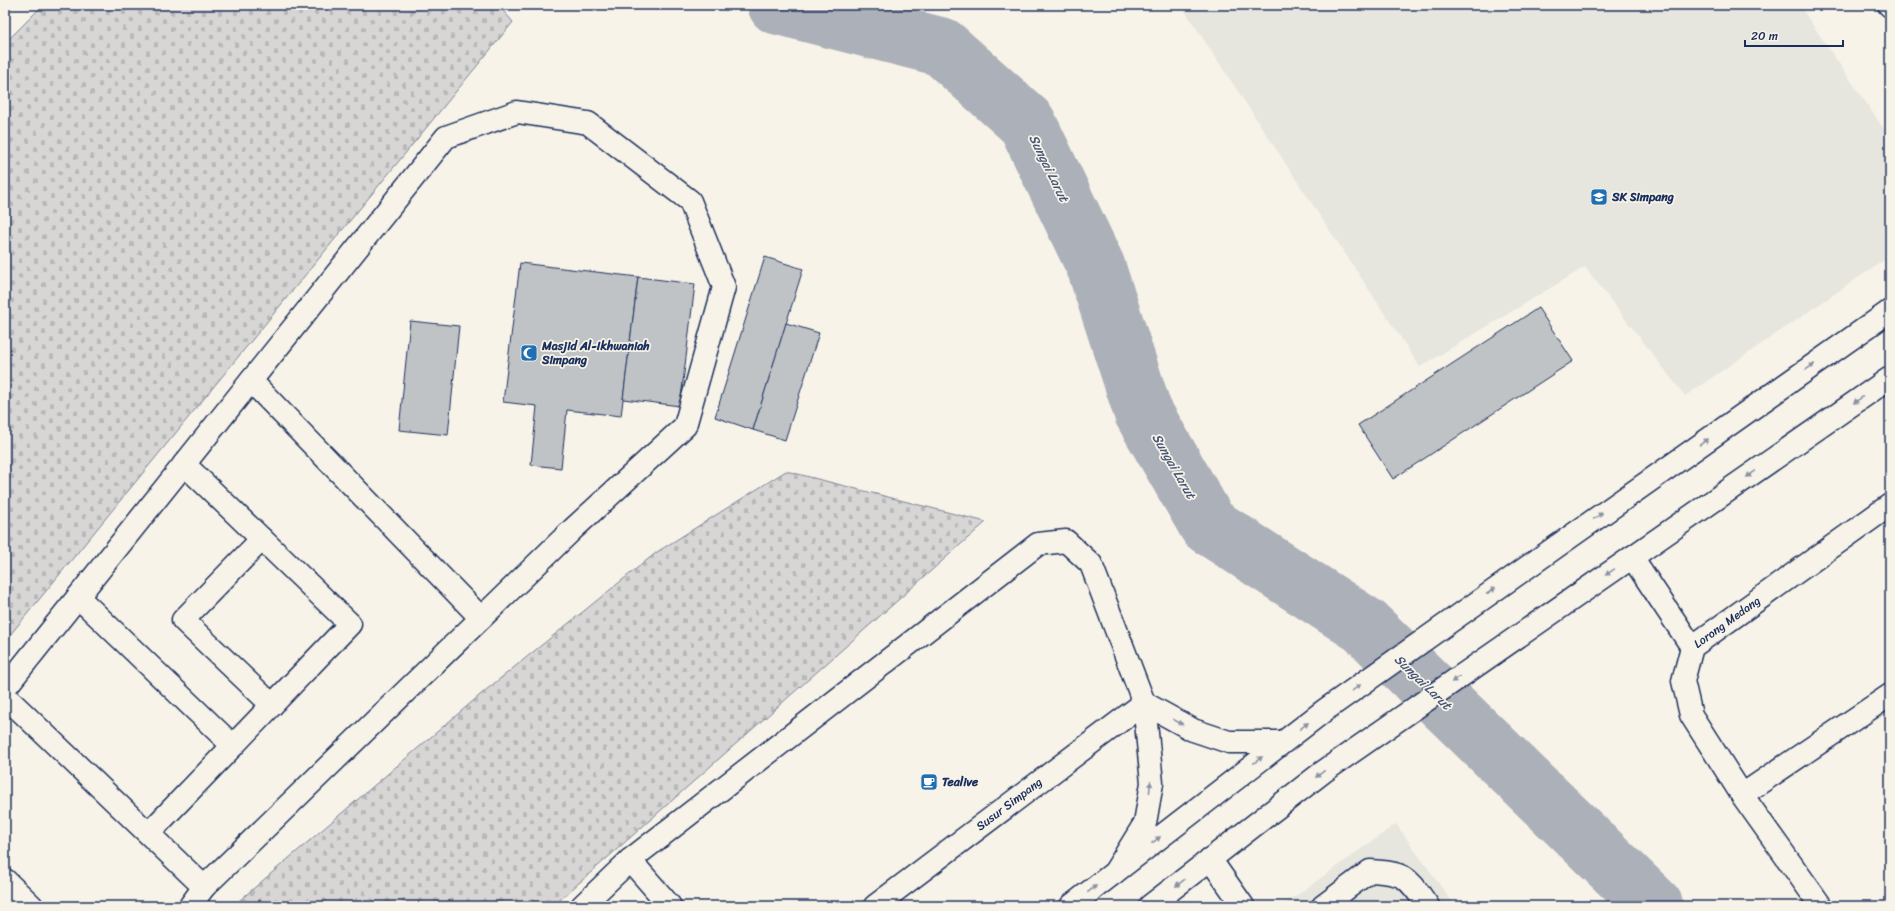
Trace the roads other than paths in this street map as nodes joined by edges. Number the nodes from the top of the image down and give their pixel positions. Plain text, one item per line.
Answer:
1 (1890, 311) edge
2 (1890, 378) edge
3 (251, 381) junction
4 (184, 464) junction
5 (1890, 505) edge
6 (262, 539) junction
7 (1632, 557) junction
8 (78, 597) junction
9 (481, 618) junction
10 (1692, 647) junction
11 (5, 688) edge
12 (1890, 695) edge
13 (5, 696) edge
14 (1144, 703) junction
15 (272, 705) junction
16 (1283, 742) junction
17 (233, 746) junction
18 (1742, 795) junction
19 (149, 834) junction
20 (1210, 859) junction
21 (630, 860) junction
22 (1114, 873) junction
23 (204, 887) junction
24 (9, 890) edge
25 (32, 906) edge
26 (190, 906) edge
27 (582, 906) edge
28 (670, 906) edge
29 (874, 906) edge
30 (1071, 906) edge
31 (1150, 906) edge
32 (1243, 906) edge
33 (1323, 906) edge
34 (1428, 906) edge
35 (1821, 906) edge

16 -> 1 main road
2 -> 7 main road
3 - 4 main road
3 - 9 main road
3 - 9 main road
4 - 6 main road
4 - 8 main road
5 - 10 main road, Lorong Medang
6 - 15 main road
6 - 15 main road
7 - 10 main road
7 -> 20 main road
8 - 11 main road
8 - 17 main road
9 - 23 main road
10 - 18 main road, Lorong Medang
12 - 18 main road
13 - 19 main road
14 -> 16 main road
14 - 21 main road
22 -> 14 main road
14 - 29 main road, Susur Simpang
15 - 17 main road
22 -> 16 main road
17 - 19 main road
18 - 35 main road, Lorong Medang
19 - 23 main road
20 -> 31 main road
20 - 32 main road
21 - 27 main road
21 - 28 main road
30 -> 22 main road
23 - 26 main road
24 - 25 main road
33 - 34 main road

